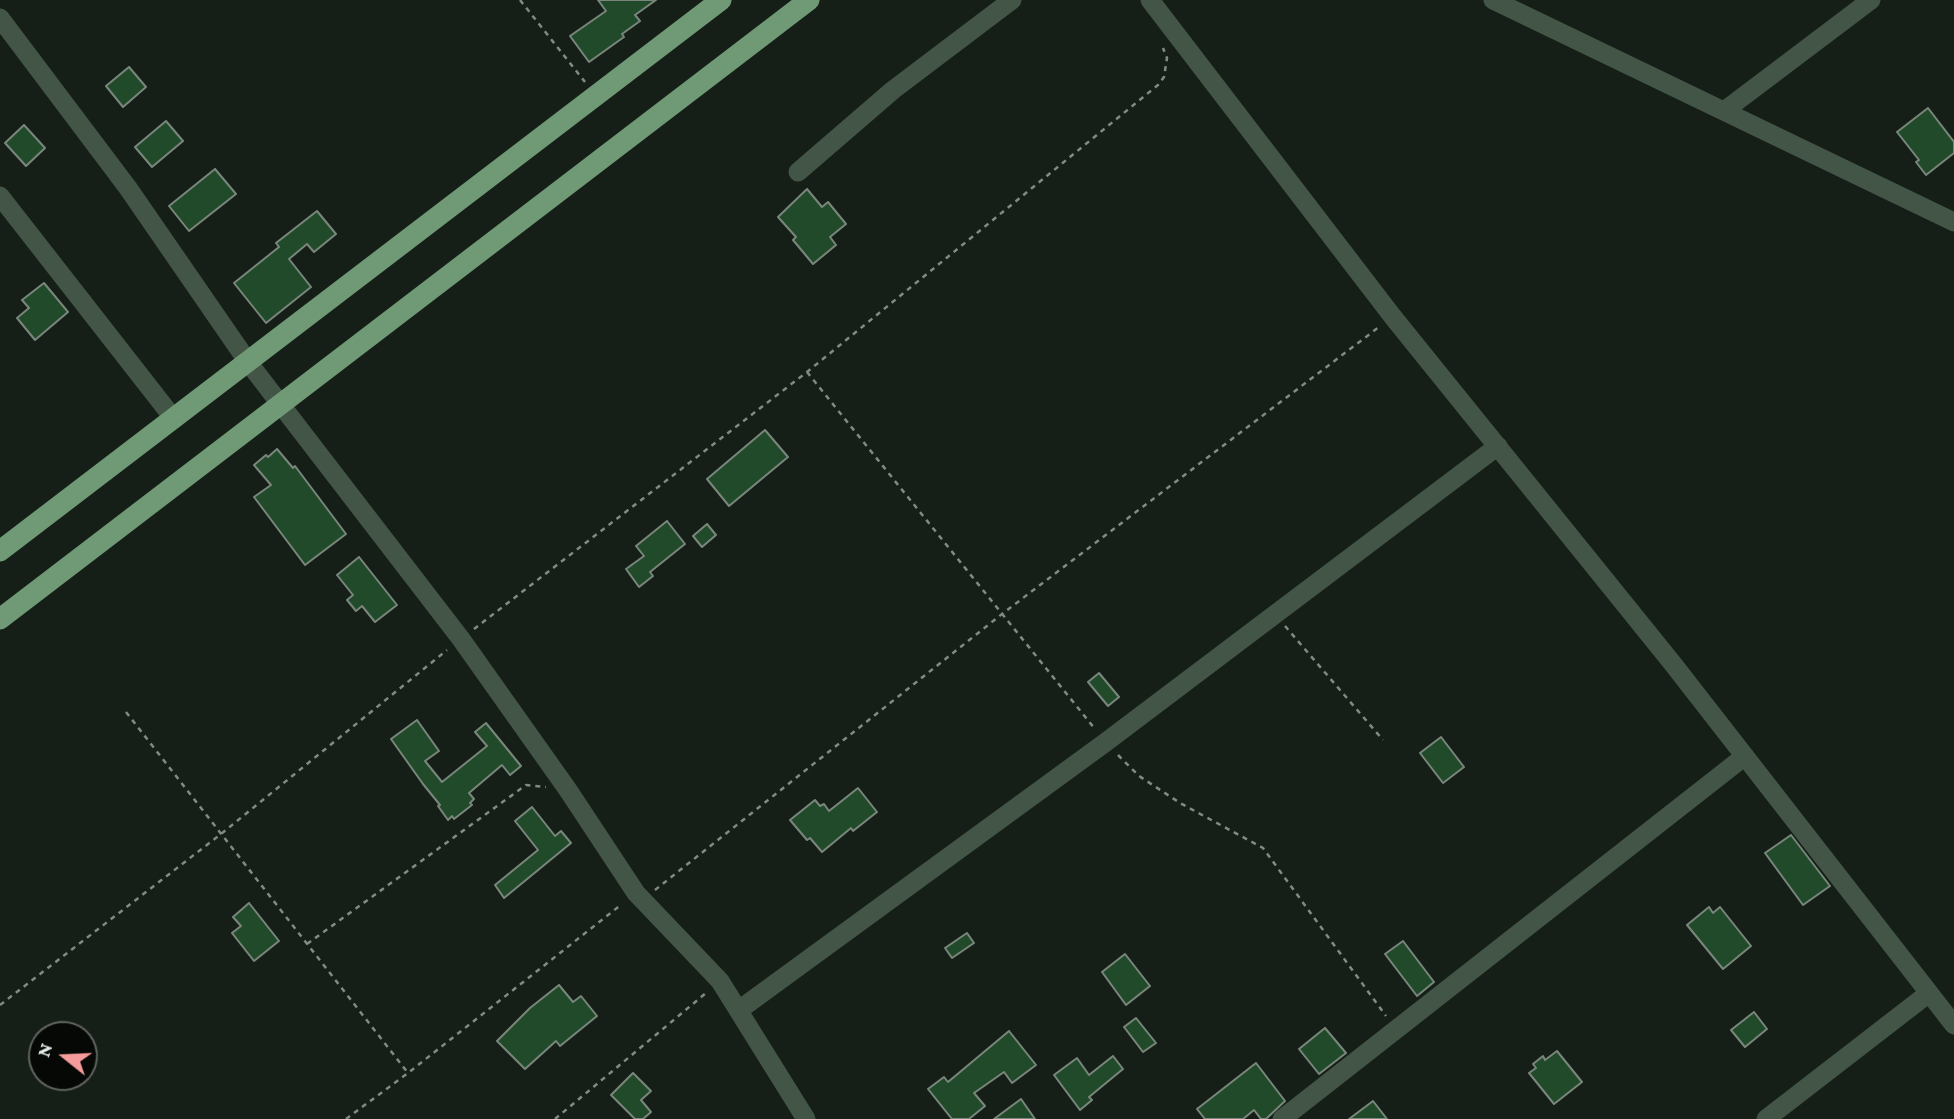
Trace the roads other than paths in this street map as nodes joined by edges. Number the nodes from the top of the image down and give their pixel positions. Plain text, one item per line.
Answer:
1 (721, 0) edge
2 (809, 0) edge
3 (1012, 0) edge
4 (1150, 0) edge
5 (1493, 0) edge
6 (1871, 0) edge
7 (0, 18) edge
8 (1724, 111) junction
9 (798, 172) dead end
10 (0, 196) edge
11 (1954, 222) edge
12 (248, 362) junction
13 (281, 402) junction
14 (174, 419) junction
15 (1497, 446) junction
16 (0, 551) edge
17 (0, 619) edge
18 (1745, 756) junction
19 (1929, 993) junction
20 (740, 1010) junction
21 (1954, 1025) edge
22 (806, 1119) edge
23 (1282, 1119) edge
24 (1766, 1119) edge

1 - 12 highway
2 - 13 highway
3 - 9 street
4 - 15 street
5 - 8 street
6 - 8 street
7 - 12 street
8 - 11 street
10 - 14 street
12 - 13 street
12 - 14 highway
13 - 17 highway
13 - 20 street
14 - 16 highway
15 - 18 street
15 - 20 street
18 - 19 street
18 - 23 street
19 - 21 street
19 - 24 street
20 - 22 street

